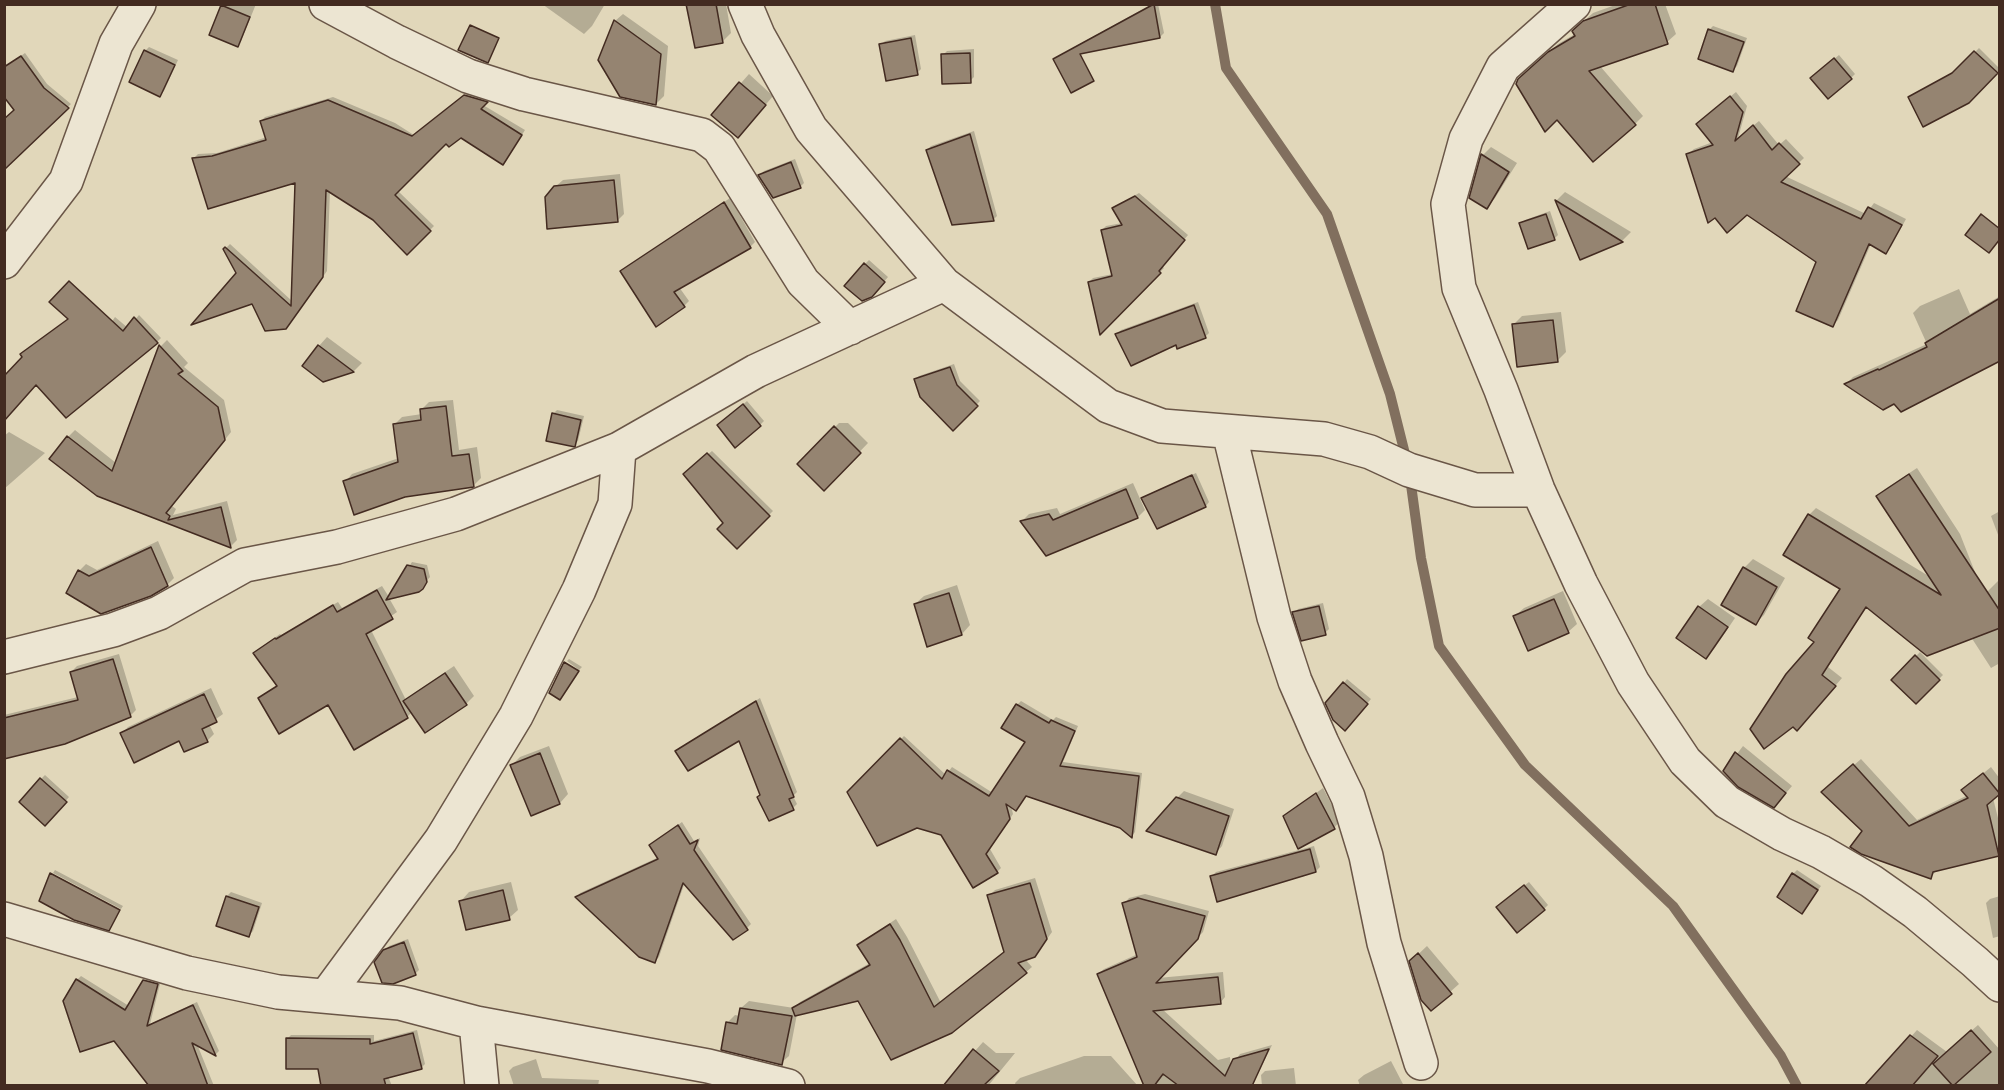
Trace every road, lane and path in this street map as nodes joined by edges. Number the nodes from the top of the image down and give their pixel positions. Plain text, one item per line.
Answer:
1 (139, 4) edge
2 (326, 4) edge
3 (745, 4) edge
4 (1574, 4) edge
5 (4, 262) edge
6 (944, 284) junction
7 (850, 328) junction
8 (1230, 432) junction
9 (619, 449) junction
10 (1538, 490) junction
11 (4, 657) edge
12 (4, 919) edge
13 (2000, 985) edge
14 (326, 996) junction
15 (476, 1023) junction
16 (1421, 1063) dead end
17 (482, 1086) edge
18 (788, 1086) edge

1 - 5 street
2 - 7 street
3 - 6 street
4 - 10 street
6 - 7 street
6 - 8 street
7 - 9 street
8 - 10 street
8 - 16 street
9 - 11 street
9 - 14 street
10 - 13 street
12 - 14 street
14 - 15 street
15 - 17 street
15 - 18 street

